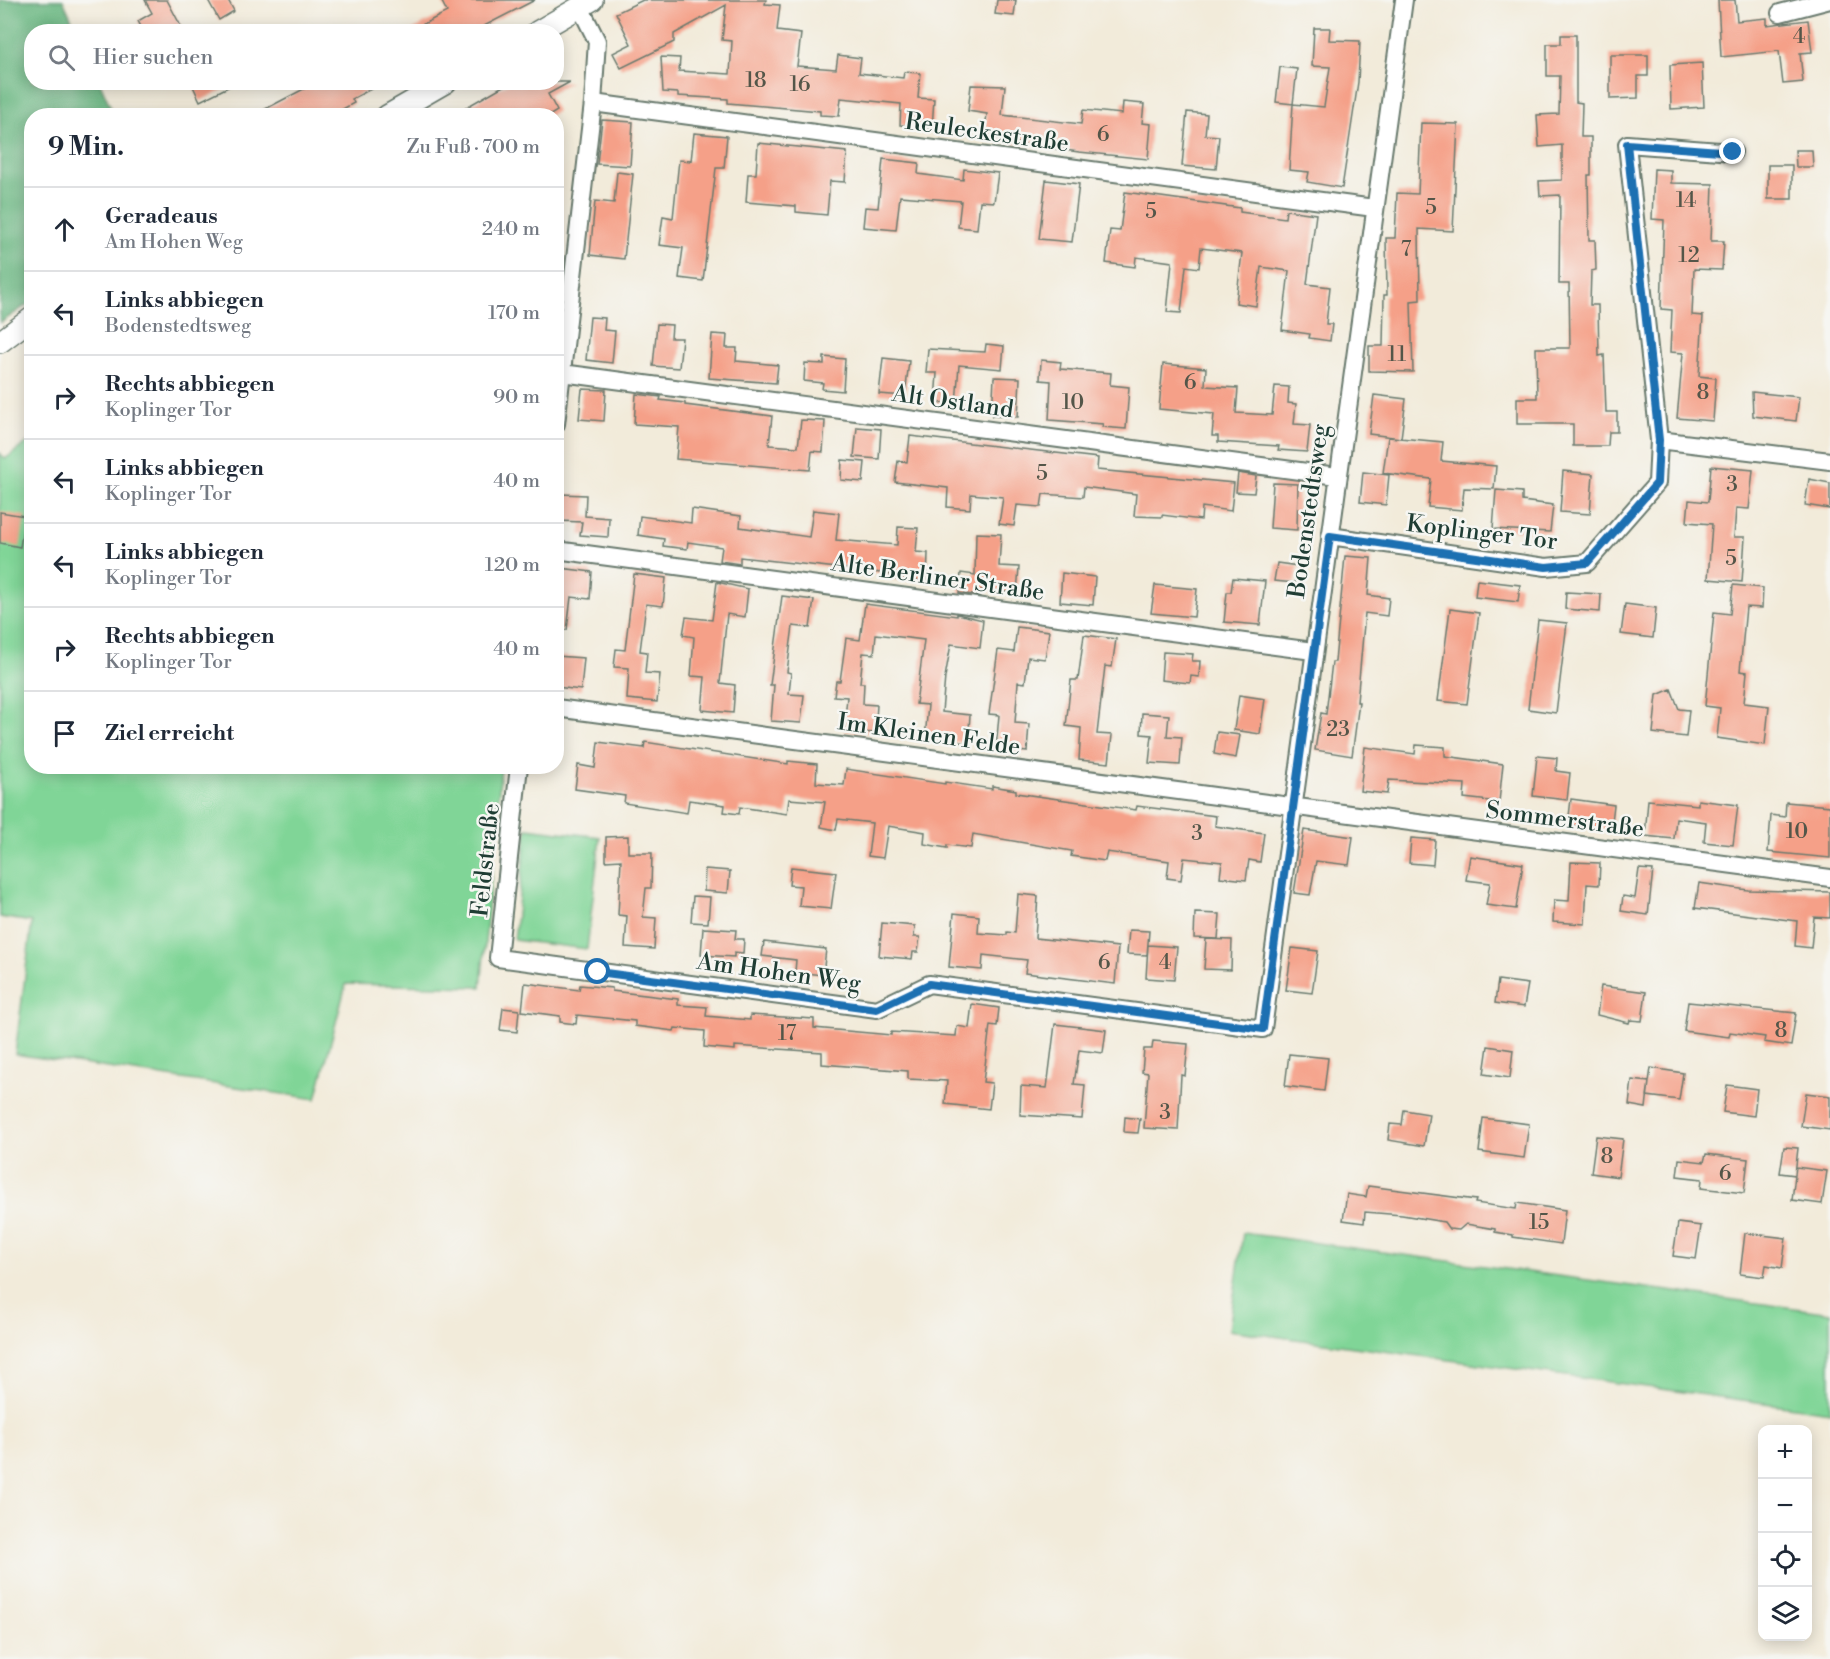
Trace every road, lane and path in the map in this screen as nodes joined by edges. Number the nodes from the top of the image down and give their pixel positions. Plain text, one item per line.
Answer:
1 (1404, 0) edge
2 (1830, 0) edge
3 (586, 4) edge
4 (1780, 14) dead end
5 (551, 24) edge
6 (432, 90) edge
7 (593, 103) junction
8 (401, 108) edge
9 (1733, 152) dead end
10 (1374, 208) junction
11 (24, 324) edge
12 (0, 342) edge
13 (564, 356) edge
14 (564, 373) edge
15 (1659, 440) junction
16 (1830, 461) edge
17 (1337, 476) junction
18 (1330, 536) junction
19 (564, 551) edge
20 (1313, 651) junction
21 (564, 709) edge
22 (518, 774) edge
23 (1294, 808) junction
24 (1830, 878) edge
25 (498, 958) joint
26 (1263, 1029) joint

1 - 10 street, Bodenstedtsweg
2 - 4 street
3 - 5 street
3 - 7 street
6 - 8 street
7 - 10 street, Reuleckestraße
7 - 13 street
9 - 15 street, Koplinger Tor
10 - 17 street, Bodenstedtsweg
11 - 12 street
14 - 17 street, Alt Ostland
15 - 16 street
15 - 18 street, Koplinger Tor
17 - 18 street, Bodenstedtsweg
18 - 20 street, Bodenstedtsweg
19 - 20 street, Alte Berliner Straße
20 - 23 street, Bodenstedtsweg
21 - 23 street, Im Kleinen Felde
22 - 25 street, Feldstraße
23 - 24 street, Sommerstraße
23 - 26 street, Bodenstedtsweg
25 - 26 street, Am Hohen Weg

